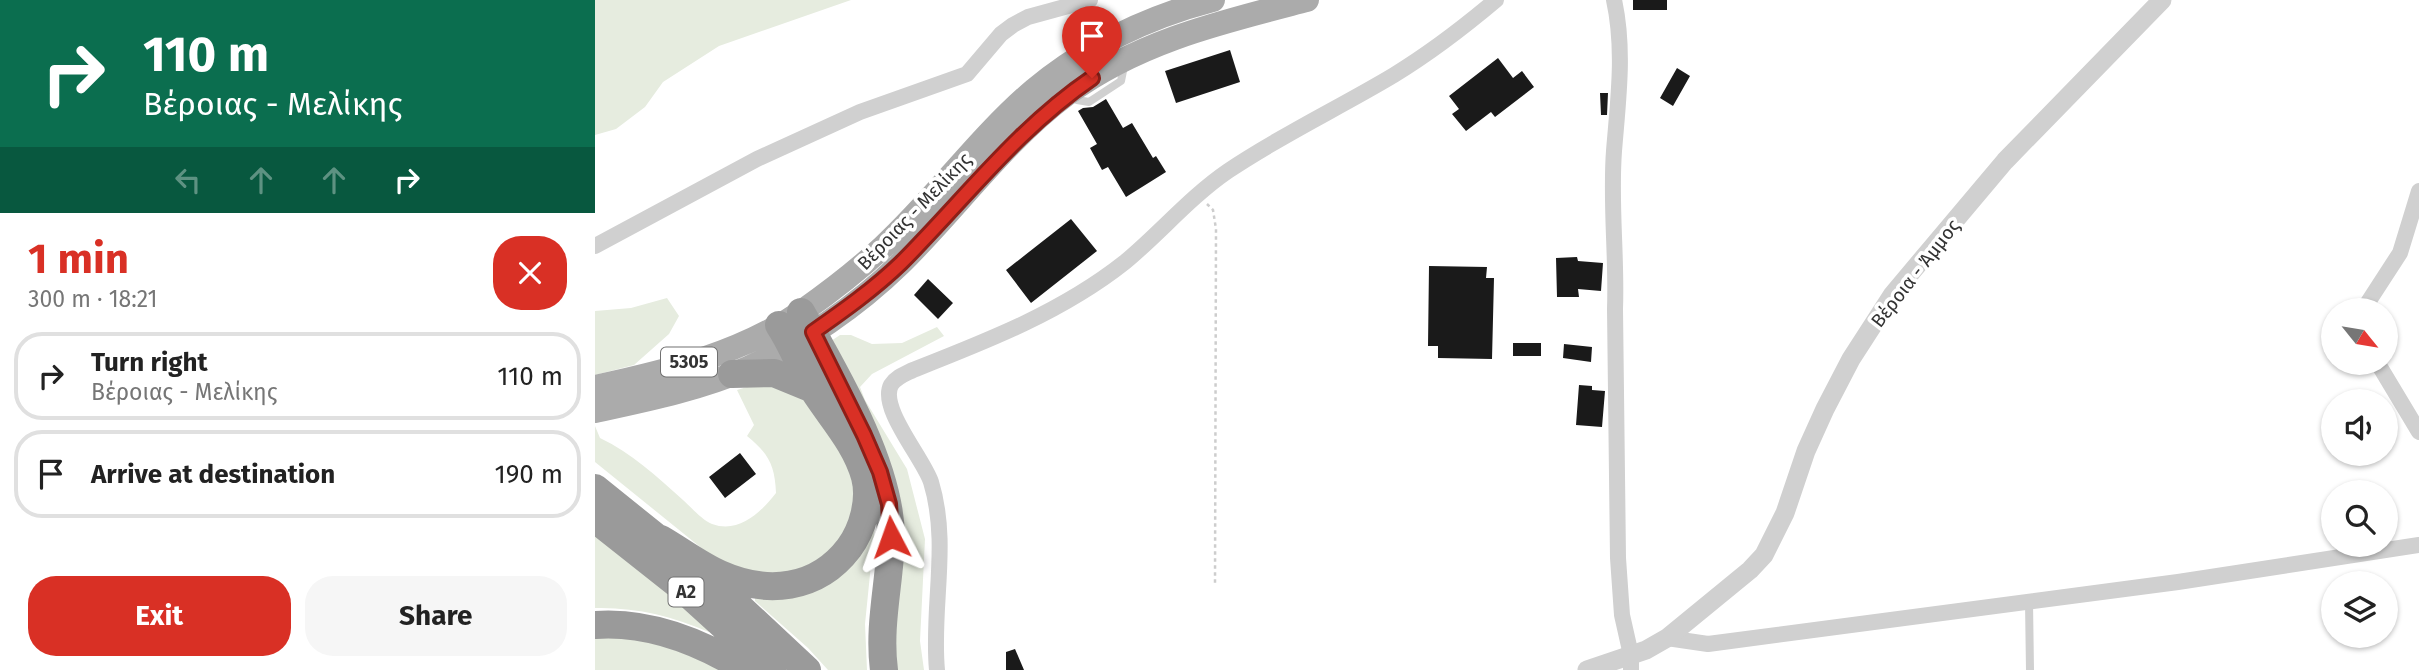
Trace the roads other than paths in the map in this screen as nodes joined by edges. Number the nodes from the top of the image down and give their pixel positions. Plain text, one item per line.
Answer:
1 (1090, 0) edge
2 (1213, 0) edge
3 (1307, 0) edge
4 (1496, 0) edge
5 (1614, 0) edge
6 (2162, 0) edge
7 (2419, 191) edge
8 (595, 246) edge
9 (2371, 298) edge
10 (796, 329) junction
11 (732, 374) junction
12 (2385, 375) edge
13 (595, 387) edge
14 (813, 389) junction
15 (595, 411) edge
16 (2419, 432) edge
17 (595, 488) edge
18 (595, 519) edge
19 (660, 539) junction
20 (2419, 545) edge
21 (2029, 602) junction
22 (595, 625) edge
23 (1667, 638) junction
24 (1631, 663) edge
25 (746, 670) edge
26 (772, 670) edge
27 (807, 670) edge
28 (884, 670) edge
29 (937, 670) edge
30 (1587, 670) edge
31 (2030, 670) edge

1 - 8 street
2 - 10 main road, Βέροιας - Μελίκης / 5305
3 - 10 main road, Βέροιας - Μελίκης / 5305
4 - 29 street
5 - 24 street
6 - 23 street, Βέροια - Άμμος
7 - 9 street
10 - 11 main road, Βέροιας - Μελίκης / 5305
10 - 13 main road, Βέροιας - Μελίκης / 5305
10 - 14 highway
10 - 28 highway
11 - 14 highway
11 - 15 main road, Βέροιας - Μελίκης / 5305
12 - 16 street
14 - 19 highway
17 - 19 highway, Α2
18 - 26 highway, Α2
19 - 27 highway, Α2
20 - 21 street
21 - 23 street
21 - 31 lane
22 - 25 highway
23 - 24 street, Βέροια - Άμμος
24 - 30 street, Βέροια - Άμμος

